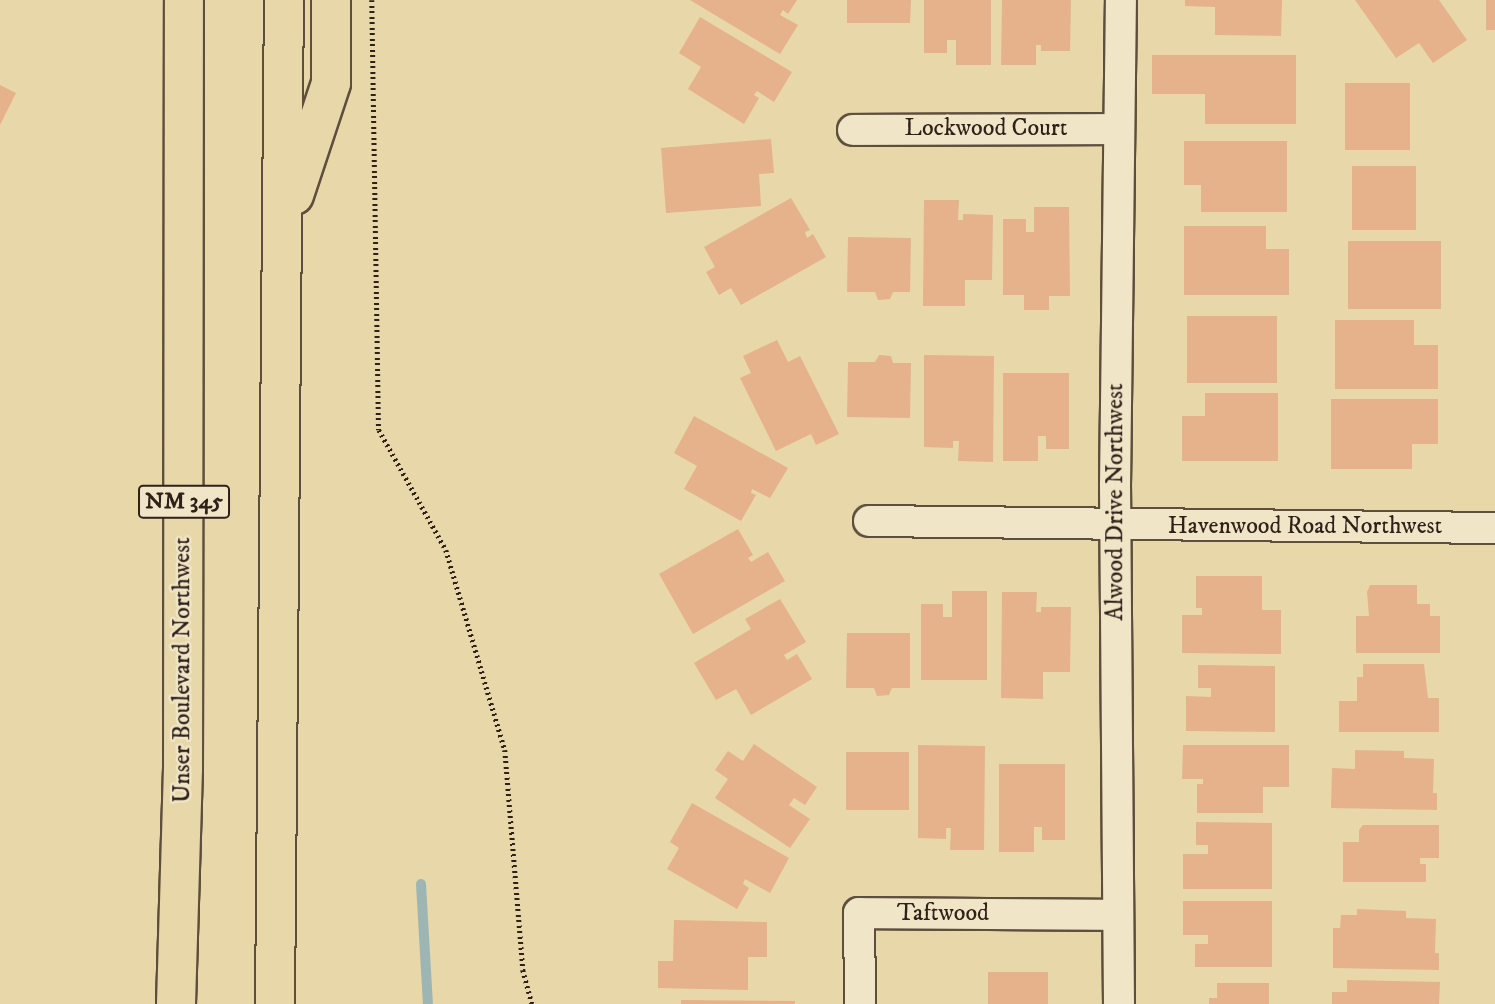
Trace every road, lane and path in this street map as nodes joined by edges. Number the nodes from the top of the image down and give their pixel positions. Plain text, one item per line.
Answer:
1 (184, 0) edge
2 (284, 0) edge
3 (331, 0) edge
4 (372, 0) edge
5 (1121, 0) edge
6 (1118, 129) junction
7 (853, 130) dead end
8 (282, 230) junction
9 (869, 521) dead end
10 (1115, 526) junction
11 (1495, 528) edge
12 (1118, 915) junction
13 (176, 1004) edge
14 (275, 1004) edge
15 (533, 1004) edge
16 (860, 1004) edge
17 (1119, 1004) edge

1 - 13 main road, Unser Boulevard Northwest / NM 345
2 - 8 main road
3 - 8 main road
4 - 15 path
5 - 6 street, Alwood Drive Northwest
6 - 7 street, Lockwood Court
6 - 10 street, Alwood Drive Northwest
8 - 14 main road
9 - 10 street, Havenwood Road Northwest
10 - 11 street, Havenwood Road Northwest
10 - 12 street, Alwood Drive Northwest
12 - 16 street, Taftwood
12 - 17 street, Alwood Drive Northwest

